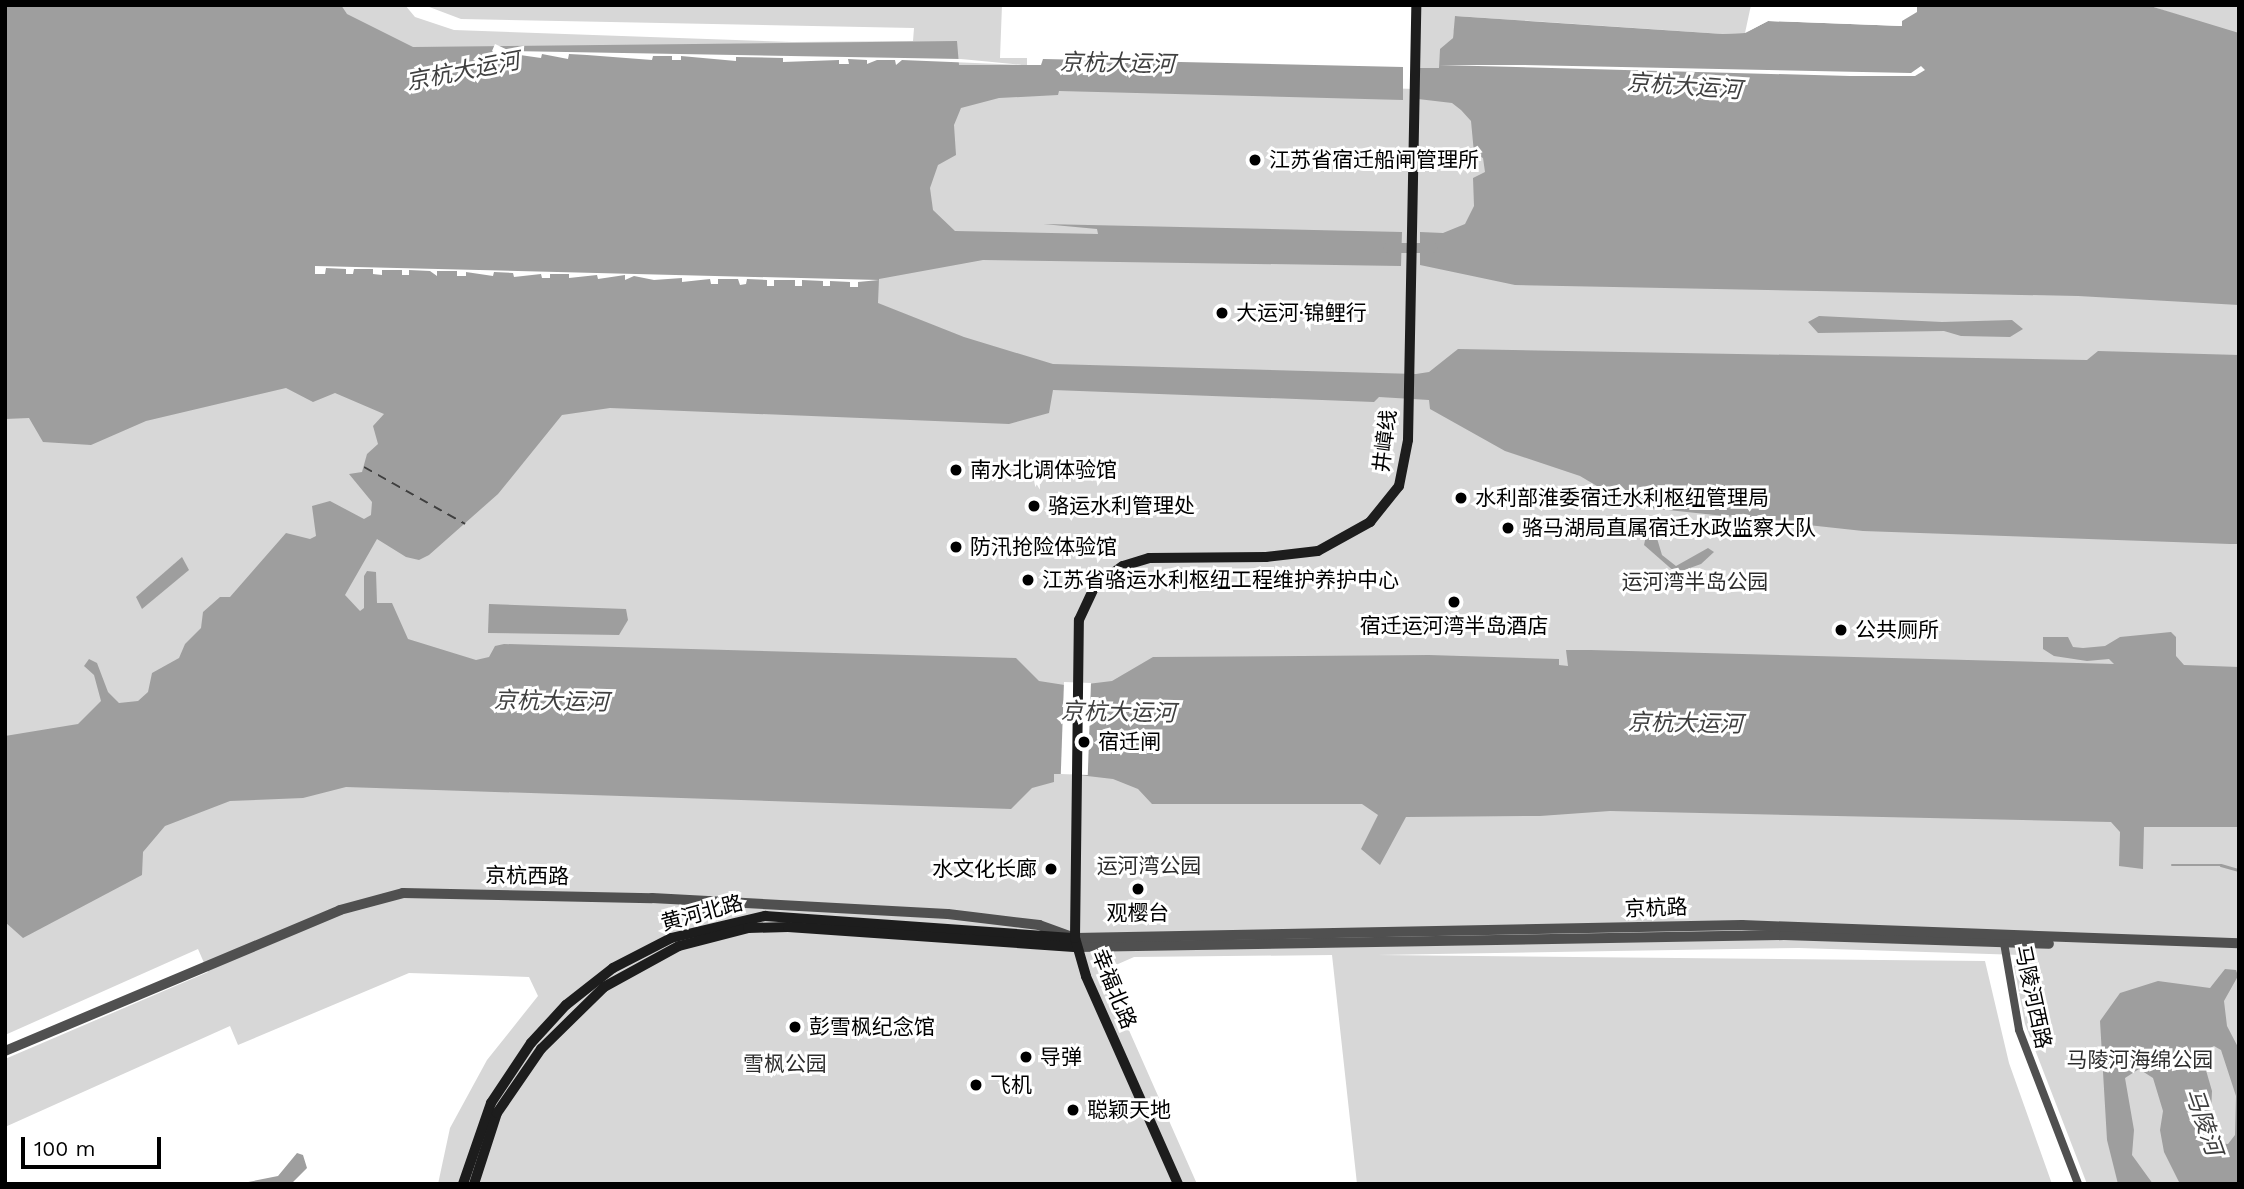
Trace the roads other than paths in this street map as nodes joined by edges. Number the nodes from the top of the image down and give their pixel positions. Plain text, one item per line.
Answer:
1 (1416, 5) edge
2 (1077, 797) joint
3 (709, 901) junction
4 (704, 915) dead end
5 (2003, 938) junction
6 (1076, 942) junction
7 (2239, 943) edge
8 (2239, 949) edge
9 (5, 1051) edge
10 (463, 1184) edge
11 (474, 1184) edge
12 (1178, 1184) edge
13 (2078, 1184) edge

1 - 2 main road, 井嶂线
2 - 6 main road, 幸福北路
3 - 4 street
3 - 6 street, 京杭西路
3 - 9 street, 京杭西路
5 - 6 street, 京杭路
5 - 7 street, 京杭路
5 - 8 street, 京杭路
5 - 13 street, 马陵河西路
6 - 10 main road, 黄河北路
6 - 11 main road, 黄河北路
6 - 12 main road, 幸福北路

